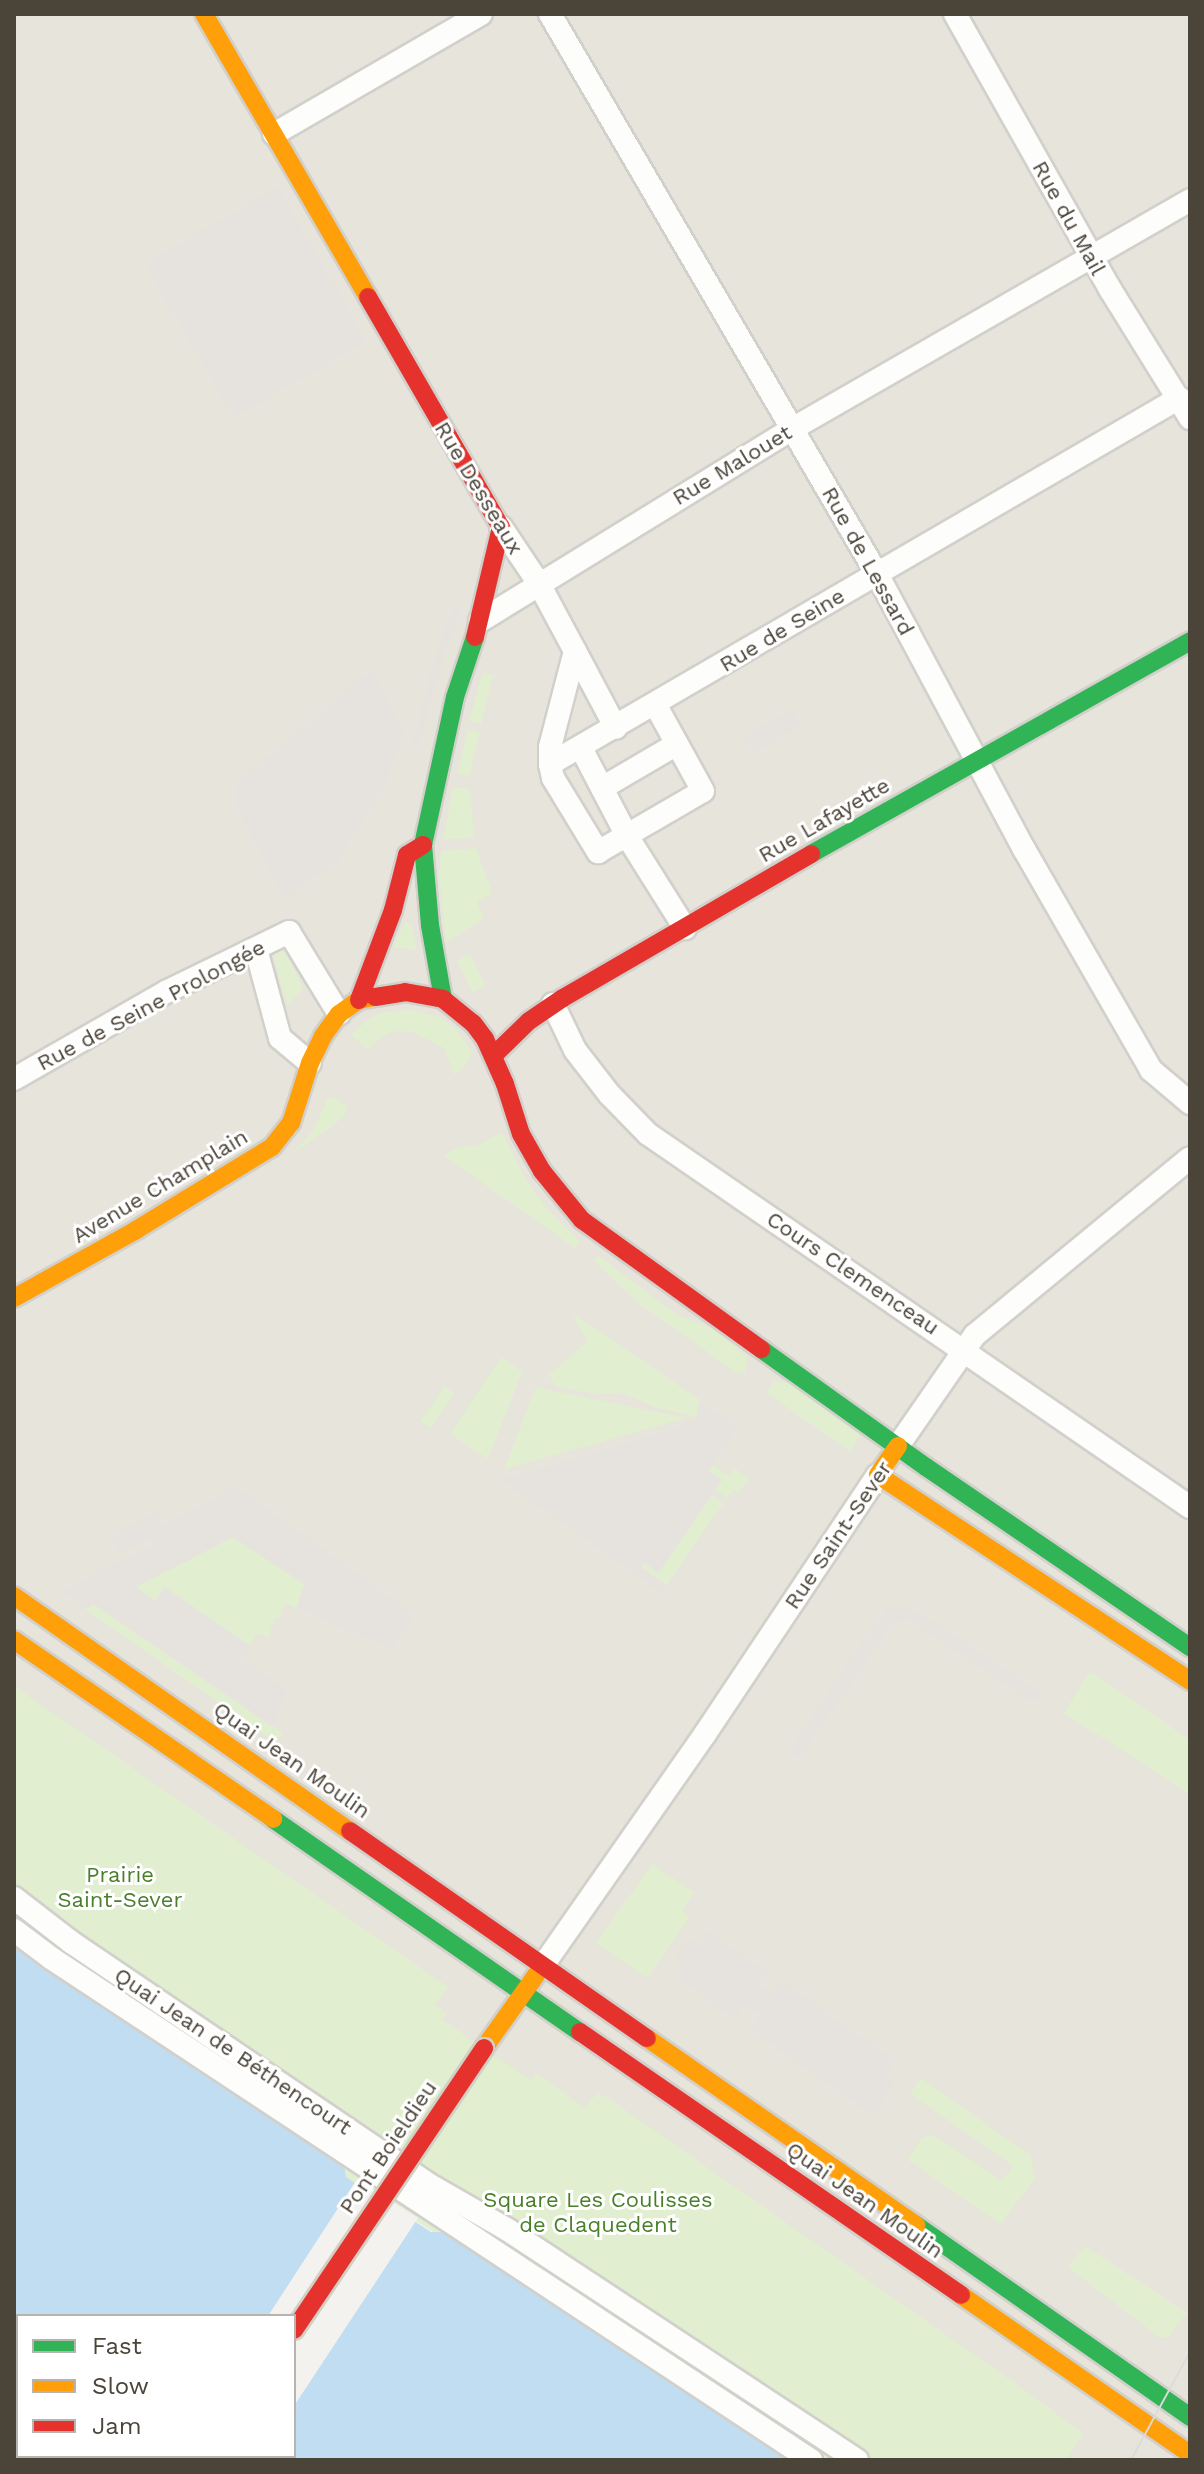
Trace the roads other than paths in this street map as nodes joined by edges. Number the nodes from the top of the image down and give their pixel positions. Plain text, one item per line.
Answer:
1 (204, 14) edge
2 (481, 14) edge
3 (550, 14) edge
4 (955, 14) edge
5 (274, 134) junction
6 (1190, 200) edge
7 (1093, 259) junction
8 (1184, 408) edge
9 (792, 429) junction
10 (501, 527) junction
11 (877, 574) junction
12 (538, 582) junction
13 (480, 621) junction
14 (1190, 641) edge
15 (575, 651) junction
16 (656, 706) junction
17 (616, 728) junction
18 (677, 744) junction
19 (581, 748) junction
20 (978, 761) junction
21 (550, 764) junction
22 (602, 788) junction
23 (627, 836) junction
24 (423, 845) junction
25 (685, 928) junction
26 (256, 949) junction
27 (443, 999) junction
28 (359, 1000) junction
29 (553, 1004) junction
30 (339, 1014) junction
31 (493, 1056) junction
32 (310, 1063) junction
33 (14, 1079) edge
34 (1190, 1103) edge
35 (1190, 1158) edge
36 (14, 1298) edge
37 (965, 1349) junction
38 (898, 1446) junction
39 (878, 1475) junction
40 (1190, 1507) edge
41 (14, 1596) edge
42 (14, 1640) edge
43 (1188, 1643) edge
44 (1190, 1681) edge
45 (409, 1870) junction
46 (14, 1898) edge
47 (390, 1899) junction
48 (14, 1930) edge
49 (544, 1964) junction
50 (524, 1992) junction
51 (296, 2327) edge
52 (1190, 2417) edge
53 (1190, 2424) edge
54 (1180, 2453) edge
55 (811, 2460) edge
56 (857, 2460) edge

1 - 5 street, Rue Desseaux
2 - 5 street
3 - 9 street, Rue de Lessard
4 - 7 street, Rue du Mail
5 - 10 street, Rue Desseaux
6 - 7 street, Rue Malouet
7 - 8 street, Rue du Mail
7 - 9 street, Rue Malouet
8 - 11 street, Rue de Seine
9 - 11 street, Rue de Lessard
9 - 12 street, Rue Malouet
10 - 12 street, Rue Desseaux
10 - 13 street
11 - 16 street, Rue de Seine
11 - 20 street, Rue de Lessard
12 - 13 street, Rue Malouet
12 - 15 street, Rue Desseaux
13 - 24 street
14 - 20 street, Rue Lafayette
15 - 17 street, Rue Desseaux
15 - 21 street
16 - 17 street, Rue de Seine
16 - 18 street
17 - 19 street, Rue de Seine
18 - 22 street
18 - 23 street
19 - 21 street, Rue de Seine
19 - 22 street
20 - 25 street, Rue Lafayette
20 - 34 street, Rue de Lessard
21 - 23 street
22 - 23 street
23 - 25 street
24 - 27 street
24 - 28 street
25 - 29 street, Rue Lafayette
26 - 30 street, Rue de Seine Prolongée
26 - 32 street
26 - 33 street, Rue de Seine Prolongée
27 - 28 street
27 - 31 street
28 - 30 street
29 - 31 street, Rue Lafayette
29 - 37 street, Cours Clemenceau
30 - 32 street, Avenue Champlain
31 - 38 street
32 - 36 street, Avenue Champlain
35 - 37 street, Rue Saint-Sever
37 - 38 street, Rue Saint-Sever
37 - 40 street, Cours Clemenceau
38 - 39 street, Rue Saint-Sever
38 - 43 street
39 - 44 street
39 - 49 street, Rue Saint-Sever
41 - 45 street, Quai Jean Moulin
42 - 47 street, Quai Jean Moulin
45 - 47 street
45 - 49 street, Quai Jean Moulin
46 - 56 street, Quai Jean de Béthencourt
47 - 50 street, Quai Jean Moulin
48 - 55 street, Quai Jean de Béthencourt
49 - 50 street
49 - 52 street, Quai Jean Moulin
50 - 51 street, Pont Boieldieu, bridge
50 - 54 street, Quai Jean Moulin
53 - 54 street

